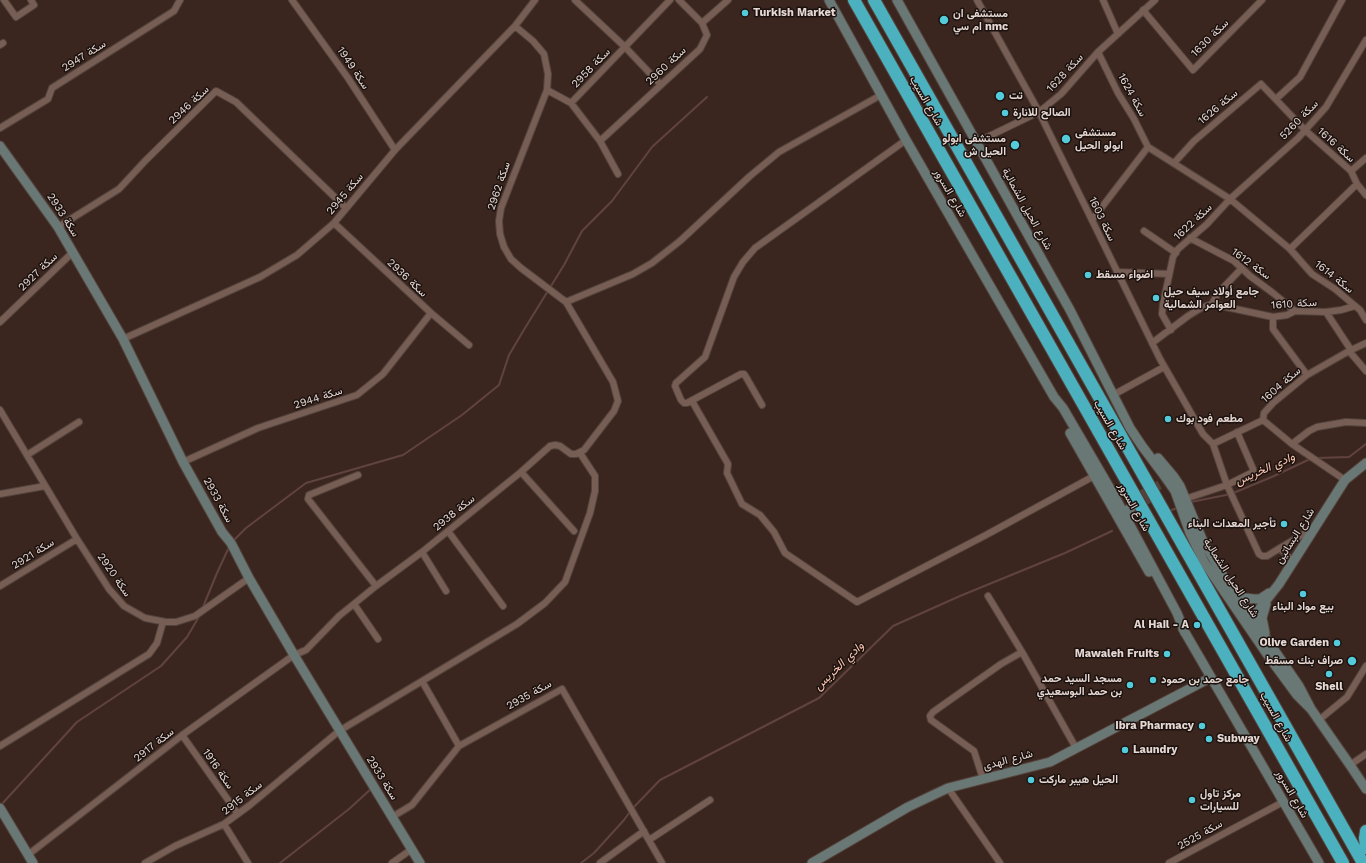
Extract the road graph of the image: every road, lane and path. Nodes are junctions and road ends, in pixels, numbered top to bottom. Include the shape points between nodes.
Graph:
1 (4, 0) edge
2 (31, 0) edge
3 (180, 0) edge
4 (292, 0) edge
5 (535, 0) edge
6 (575, 0) edge
7 (670, 0) edge
8 (678, 0) edge
9 (728, 0) edge
10 (829, 0) edge
11 (854, 0) edge
12 (874, 0) edge
13 (897, 0) edge
14 (977, 0) edge
15 (1104, 0) edge
16 (1155, 0) edge
17 (1262, 0) edge
18 (1342, 0) edge
19 (1143, 10) junction
20 (702, 23) junction
21 (515, 26) junction
22 (1118, 34) junction
23 (1366, 40) edge
24 (625, 47) junction
25 (1098, 52) junction
26 (661, 84) junction
27 (546, 90) junction
28 (881, 95) junction
29 (1276, 99) junction
30 (571, 103) junction
31 (1039, 112) junction
32 (0, 128) edge
33 (1305, 130) junction
34 (600, 140) junction
35 (906, 140) junction
36 (977, 142) junction
37 (0, 146) edge
38 (1148, 147) junction
39 (395, 150) junction
40 (1366, 158) edge
41 (1174, 163) junction
42 (1351, 171) junction
43 (618, 174) dead end
44 (1357, 184) junction
45 (1366, 195) edge
46 (1230, 199) junction
47 (346, 208) junction
48 (1092, 220) junction
49 (334, 223) junction
50 (58, 227) junction
51 (1144, 230) dead end
52 (1190, 238) junction
53 (1290, 249) junction
54 (72, 253) junction
55 (1176, 253) junction
56 (1242, 269) junction
57 (1117, 272) junction
58 (1169, 274) junction
59 (566, 302) junction
60 (1212, 304) junction
61 (1355, 306) junction
62 (1366, 306) edge
63 (1360, 310) junction
64 (1295, 312) junction
65 (1326, 312) junction
66 (431, 313) junction
67 (1274, 317) junction
68 (1366, 320) edge
69 (0, 322) edge
70 (1171, 330) junction
71 (123, 339) junction
72 (1152, 343) junction
73 (1366, 343) edge
74 (469, 345) dead end
75 (1350, 350) junction
76 (1164, 367) junction
77 (1366, 371) edge
78 (1307, 375) junction
79 (1113, 394) junction
80 (1054, 397) junction
81 (692, 401) junction
82 (762, 405) dead end
83 (0, 410) edge
84 (1263, 420) junction
85 (79, 422) dead end
86 (1366, 423) edge
87 (1237, 432) junction
88 (1213, 444) junction
89 (1292, 444) junction
90 (580, 453) junction
91 (27, 455) junction
92 (183, 462) junction
93 (1366, 463) edge
94 (521, 472) junction
95 (358, 475) dead end
96 (1094, 476) junction
97 (1345, 480) junction
98 (1169, 483) junction
99 (1227, 485) junction
100 (46, 486) junction
101 (0, 494) edge
102 (1185, 499) junction
103 (1122, 509) junction
104 (1316, 527) junction
105 (448, 531) junction
106 (574, 531) dead end
107 (77, 539) junction
108 (1280, 548) junction
109 (422, 552) junction
110 (1293, 562) junction
111 (249, 578) junction
112 (0, 586) edge
113 (376, 586) junction
114 (1277, 587) junction
115 (446, 591) dead end
116 (1235, 594) junction
117 (988, 596) dead end
118 (1268, 598) junction
119 (354, 604) junction
120 (503, 606) dead end
121 (1249, 621) junction
122 (163, 622) junction
123 (378, 639) dead end
124 (1269, 643) junction
125 (1022, 652) junction
126 (294, 655) junction
127 (1269, 657) junction
128 (1282, 662) junction
129 (1366, 666) edge
130 (1210, 678) junction
131 (422, 681) junction
132 (1244, 688) junction
133 (1311, 709) junction
134 (1318, 720) junction
135 (339, 731) junction
136 (182, 735) junction
137 (0, 746) edge
138 (459, 746) junction
139 (1076, 748) junction
140 (1366, 754) edge
141 (1350, 765) junction
142 (983, 779) junction
143 (948, 788) junction
144 (1366, 789) edge
145 (710, 800) dead end
146 (1283, 802) junction
147 (0, 808) edge
148 (238, 814) junction
149 (392, 817) junction
150 (224, 824) junction
151 (644, 831) junction
152 (1366, 831) edge
153 (649, 840) junction
154 (1366, 847) edge
155 (412, 849) junction
156 (28, 854) junction
157 (33, 863) edge
158 (145, 863) edge
159 (248, 863) edge
160 (392, 863) edge
161 (420, 863) edge
162 (600, 863) edge
163 (662, 863) edge
164 (812, 863) edge
165 (1000, 863) edge
166 (1169, 863) edge
167 (1318, 863) edge
168 (1336, 863) edge
169 (1343, 863) edge
170 (1363, 863) edge

1 - 2 street via 16,17 34,5
3 - 32 street, سكة 2947 via 174,11 52,88 48,98
4 - 39 street, سكة 1949 via 348,78
5 - 21 street, سكة 2945
6 - 24 street, سكة 2958
7 - 24 street, سكة 2958
8 - 20 street
9 - 20 street
10 - 28 street, شارع السرور
11 - 132 highway, شارع السيب
12 - 170 highway, شارع السيب
13 - 36 street, شارع الحيل الشمالية
14 - 31 street, سكة 1603
15 - 22 street
16 - 19 street, سكة 1628
17 - 19 street, سكة 1630 via 1193,70
18 - 29 street via 1300,77
19 - 22 street, سكة 1628
20 - 26 street, سكة 2960 via 707,35 700,49
21 - 27 street, سكة 2962 via 544,54 548,74
21 - 39 street, سكة 2945
22 - 25 street, سكة 1628
23 - 33 street, سكة 5260 via 1326,107
24 - 26 street, سكة 2958
24 - 30 street, سكة 2958
25 - 31 street, سكة 1628 via 1061,94
25 - 38 street, سكة 1624
26 - 34 street, سكة 2960
27 - 30 street
27 - 59 street, سكة 2962 via 500,208 500,234 511,259
28 - 35 street, شارع السرور
28 - 59 street via 779,152 652,263 633,274
29 - 33 street, سكة 1626
29 - 41 street, سكة 1626 via 1261,84 1194,141
30 - 34 street
31 - 36 street, سكة 1628
31 - 48 street, سكة 1603
33 - 42 street, سكة 1616
33 - 46 street, سكة 5260
34 - 43 street
35 - 80 street, شارع السرور
35 - 81 street via 755,248 743,262 734,276 705,357 674,386 684,403
36 - 79 street, شارع الحيل الشمالية via 1070,310
37 - 50 street, سكة 2933
38 - 41 street
38 - 48 street
39 - 47 street, سكة 2945
40 - 42 street
41 - 46 street
42 - 44 street, سكة 1616
44 - 45 street, سكة 1616
44 - 53 street
46 - 52 street, سكة 1622
46 - 53 street, سكة 1614
47 - 49 street, سكة 2945
47 - 50 street, سكة 2946 via 236,102 216,91 119,190
48 - 57 street, سكة 1603
49 - 66 street, سكة 2936
49 - 71 street, سكة 2945 via 279,267
50 - 54 street, سكة 2933
51 - 55 street
52 - 55 street, سكة 1622
52 - 56 street, سكة 1612
53 - 61 street, سكة 1614 via 1312,274
54 - 69 street, سكة 2927
54 - 71 street, سكة 2933
55 - 58 street, سكة 1622
56 - 60 street via 1218,293
56 - 64 street, سكة 1612
57 - 58 street
57 - 72 street, سكة 1603
58 - 70 street, سكة 1622 via 1162,314
59 - 90 street, سكة 2962 via 613,382 618,401 614,411
60 - 67 street, سكة 1610
60 - 70 street via 1201,308
61 - 63 street, سكة 1614
61 - 65 street, سكة 1610
62 - 63 street
63 - 68 street, سكة 1614
64 - 65 street, سكة 1610
64 - 67 street, سكة 1610
65 - 75 street
66 - 74 street, سكة 2936
66 - 92 street, سكة 2944 via 383,374 357,395 258,428
67 - 78 street via 1273,330
70 - 72 street
71 - 92 street, سكة 2933
72 - 76 street, سكة 1603
73 - 75 street, سكة 1604
75 - 77 street
75 - 78 street, سكة 1604
76 - 79 street
76 - 88 street, سكة 1603 via 1203,434
78 - 84 street, سكة 1604 via 1272,404 1264,413
79 - 98 street, شارع الحيل الشمالية via 1121,411
80 - 96 street, شارع السرور via 1058,410
80 - 103 street, شارع السرور
81 - 82 street via 744,374
81 - 96 street via 728,464 727,473 742,504 760,515 774,532 785,553 857,602
83 - 91 street, سكة 2920
84 - 87 street
84 - 89 street, سكة 1604
85 - 91 street
86 - 89 street via 1346,422 1317,427
87 - 88 street
87 - 99 street via 1254,471
88 - 99 street
89 - 97 street, سكة 1604
90 - 94 street, سكة 2938 via 571,454 555,444
90 - 131 street, سكة 2915 via 594,476 595,491 590,513 565,582 545,603 517,624
91 - 100 street, سكة 2920
92 - 111 street, سكة 2933 via 222,532 232,543
93 - 97 street, شارع البساتين
94 - 105 street, سكة 2938
94 - 106 street
95 - 113 street via 309,495 308,499
96 - 103 street, شارع السرور
97 - 104 street, شارع البساتين
98 - 102 street, شارع الحيل الشمالية
98 - 121 street, شارع الحيل الشمالية via 1175,492 1198,553
99 - 102 street
99 - 108 street via 1259,554 1267,556
100 - 101 street
100 - 107 street, سكة 2920
102 - 116 street, شارع الحيل الشمالية via 1211,557
103 - 130 street, شارع السرور
104 - 108 street
104 - 110 street, شارع البساتين
105 - 109 street, سكة 2938
105 - 120 street
107 - 112 street, سكة 2921
107 - 122 street, سكة 2920 via 109,589 124,606 145,618
108 - 110 street
109 - 113 street, سكة 2938
109 - 115 street
110 - 114 street, شارع البساتين
111 - 122 street, سكة 2920 via 195,616 176,622
111 - 126 street, سكة 2933
113 - 119 street, سكة 2938
114 - 116 street via 1260,598 1245,598
114 - 118 street, شارع البساتين
116 - 121 street, شارع الحيل الشمالية
117 - 125 street
118 - 121 street, شارع البساتين
118 - 124 street via 1262,623
119 - 123 street
119 - 126 street, سكة 2938 via 306,650
121 - 124 street, شارع الحيل الشمالية
121 - 127 street, شارع الحيل الشمالية
122 - 137 street via 157,643 149,654
124 - 128 street, شارع الحيل الشمالية
125 - 139 street
125 - 142 street via 1001,664 930,716 931,720 974,751
126 - 135 street, سكة 2933
126 - 136 street, سكة 2917
127 - 128 street
127 - 133 street, شارع الحيل الشمالية via 1297,695
128 - 133 street, شارع الحيل الشمالية
129 - 134 street via 1347,697
130 - 139 street, شارع الهدى
130 - 146 street, شارع السرور
131 - 135 street, سكة 2915
131 - 138 street
132 - 168 highway via 1256,717
132 - 169 highway, شارع السيب
133 - 134 street, شارع الحيل الشمالية
134 - 141 street, شارع الحيل الشمالية
135 - 148 street, سكة 2915
135 - 149 street, سكة 2933
136 - 148 street, سكة 1916
136 - 156 street, سكة 2917
138 - 149 street, سكة 2935 via 412,805
138 - 151 street, سكة 2935 via 562,689
139 - 142 street, شارع الهدى via 1050,762
140 - 141 street
141 - 144 street, شارع الحيل الشمالية
142 - 143 street, شارع الهدى
143 - 164 street, شارع الهدى via 908,807
143 - 165 street
145 - 153 street
146 - 166 street, سكة 2525
146 - 167 street, شارع السرور
147 - 156 street
148 - 150 street, سكة 2915
149 - 155 street, سكة 2933
150 - 158 street, سكة 2915
150 - 159 street
151 - 153 street, سكة 2935
151 - 162 street
152 - 154 highway
153 - 163 street, سكة 2935
155 - 160 street
155 - 161 street, سكة 2933
156 - 157 street

